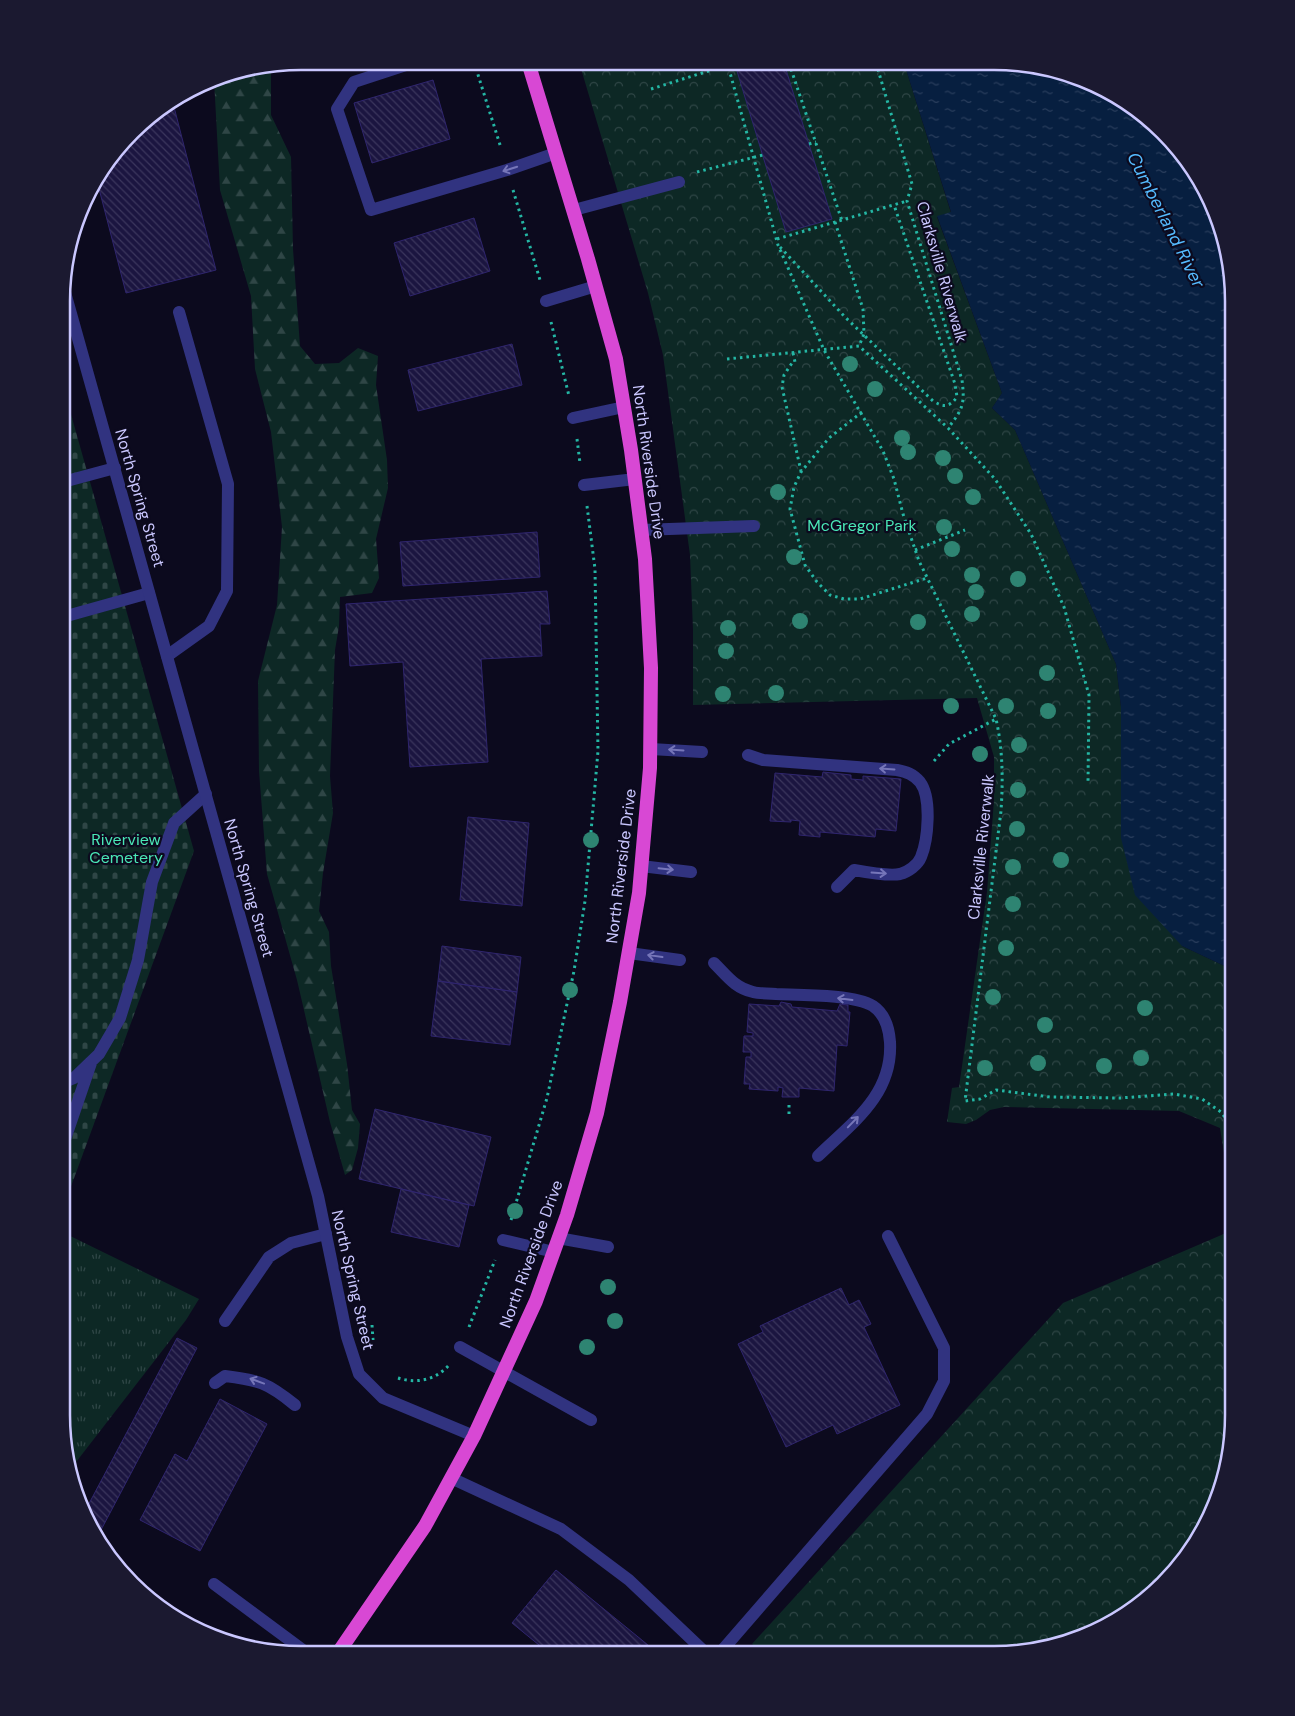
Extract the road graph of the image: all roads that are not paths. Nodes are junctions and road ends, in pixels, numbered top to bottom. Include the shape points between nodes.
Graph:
1 (391, 70) edge
2 (530, 70) edge
3 (556, 153) junction
4 (679, 182) dead end
5 (574, 210) junction
6 (596, 286) junction
7 (546, 301) road end
8 (70, 309) edge
9 (179, 312) dead end
10 (624, 407) junction
11 (573, 418) road end
12 (114, 468) junction
13 (634, 479) junction
14 (70, 480) edge
15 (584, 485) road end
16 (754, 526) dead end
17 (641, 530) junction
18 (150, 593) junction
19 (70, 615) edge
20 (167, 656) junction
21 (651, 748) junction
22 (702, 752) dead end
23 (748, 755) dead end
24 (206, 794) junction
25 (641, 866) junction
26 (691, 872) dead end
27 (837, 887) dead end
28 (629, 952) junction
29 (680, 960) dead end
30 (714, 963) dead end
31 (92, 1061) junction
32 (70, 1080) edge
33 (70, 1125) edge
34 (818, 1156) dead end
35 (326, 1234) junction
36 (888, 1236) dead end
37 (502, 1240) road end
38 (556, 1245) junction
39 (608, 1247) dead end
40 (225, 1321) dead end
41 (460, 1347) road end
42 (504, 1371) junction
43 (215, 1383) dead end
44 (295, 1405) dead end
45 (591, 1420) dead end
46 (474, 1436) junction
47 (451, 1478) junction
48 (214, 1584) dead end
49 (298, 1646) edge
50 (343, 1646) edge
51 (699, 1646) edge
52 (726, 1646) edge

3 -> 1 street via 371,210 337,108 354,82
2 - 3 highway, North Riverside Drive
3 - 5 highway, North Riverside Drive
4 - 5 street
5 - 6 highway, North Riverside Drive
6 - 7 street
6 - 10 highway, North Riverside Drive via 616,360
8 - 12 street, North Spring Street
9 - 20 street via 228,484 227,591 209,626
10 - 11 street
10 - 13 highway, North Riverside Drive
12 - 14 street
12 - 18 street, North Spring Street
13 - 15 street
13 - 17 highway, North Riverside Drive
16 - 17 street
17 - 21 highway, North Riverside Drive via 651,668
18 - 19 street
18 - 20 street, North Spring Street
20 - 24 street, North Spring Street
22 -> 21 street
21 - 25 highway, North Riverside Drive
27 -> 23 street via 854,870 900,874 914,866 920,858 927,816 927,797 920,783 910,773 897,770 762,760
24 - 31 street via 174,823 152,882 138,960 120,1018
24 - 35 street, North Spring Street
25 -> 26 street
25 - 28 highway, North Riverside Drive
29 -> 28 street
28 - 38 highway, North Riverside Drive via 598,1106
34 -> 30 street via 874,1100 882,1087 890,1051 885,1018 874,1007 845,998 754,992 735,985
31 - 32 street
31 - 33 street
35 - 40 street via 291,1243 269,1257
35 - 46 street, North Spring Street via 347,1338 359,1374 384,1398
36 - 52 street via 944,1348 944,1380 927,1414
37 - 38 street
38 - 39 street
38 - 42 highway, North Riverside Drive via 536,1301
41 - 42 street
42 - 45 street
42 - 46 highway, North Riverside Drive
44 -> 43 street via 276,1389 252,1379 225,1376
46 - 47 highway, North Riverside Drive
47 - 50 highway, North Riverside Drive via 426,1526
47 - 51 street via 561,1529 629,1580
48 - 49 street

